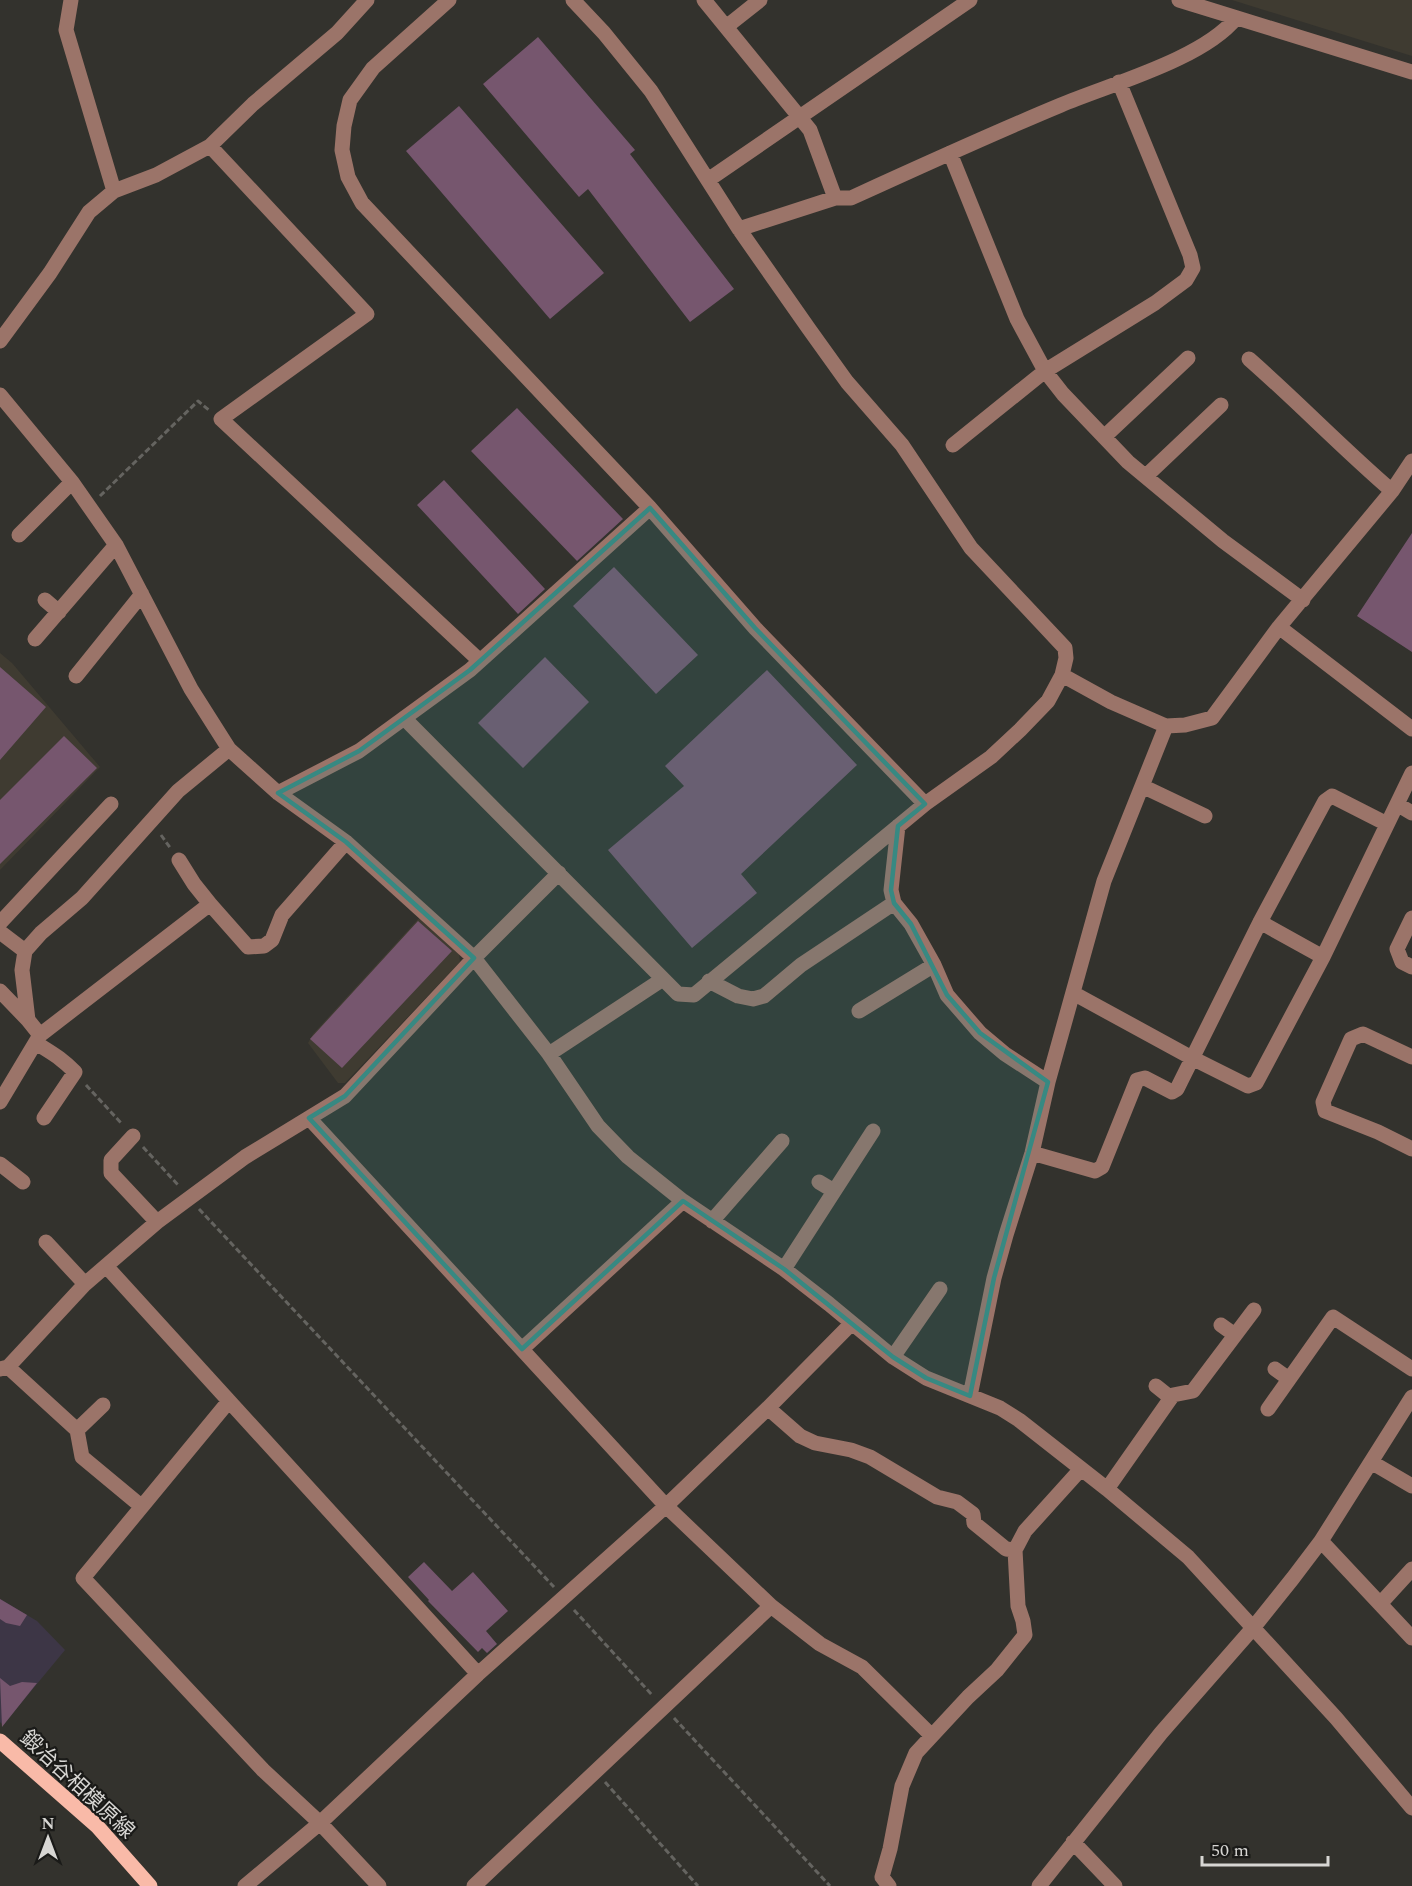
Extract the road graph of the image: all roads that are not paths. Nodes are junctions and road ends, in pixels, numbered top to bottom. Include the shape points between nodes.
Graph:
1 (71, 0) edge
2 (367, 0) edge
3 (449, 0) edge
4 (573, 0) edge
5 (704, 0) edge
6 (760, 0) edge
7 (970, 0) edge
8 (1179, 0) edge
9 (1236, 18) junction
10 (726, 27) junction
11 (1412, 72) edge
12 (1119, 82) junction
13 (798, 117) junction
14 (210, 146) junction
15 (950, 153) junction
16 (708, 180) junction
17 (114, 191) junction
18 (835, 198) junction
19 (739, 229) junction
20 (0, 341) edge
21 (1188, 358) dead end
22 (1248, 359) dead end
23 (1045, 371) junction
24 (0, 395) edge
25 (1221, 405) dead end
26 (1104, 437) junction
27 (953, 445) dead end
28 (1412, 461) edge
29 (1146, 476) junction
30 (72, 482) junction
31 (1392, 491) junction
32 (650, 508) junction
33 (19, 535) dead end
34 (116, 545) junction
35 (142, 594) junction
36 (45, 600) dead end
37 (1303, 600) junction
38 (59, 612) junction
39 (1279, 627) junction
40 (35, 639) dead end
41 (480, 661) junction
42 (1062, 675) junction
43 (76, 676) dead end
44 (404, 718) junction
45 (1166, 726) junction
46 (1412, 729) edge
47 (229, 749) junction
48 (1412, 773) edge
49 (1142, 786) junction
50 (278, 793) junction
51 (111, 804) dead end
52 (925, 804) junction
53 (1397, 804) junction
54 (1412, 813) edge
55 (1205, 816) dead end
56 (1387, 825) junction
57 (898, 826) junction
58 (346, 842) junction
59 (179, 860) road end
60 (560, 873) junction
61 (894, 903) junction
62 (210, 904) junction
63 (1412, 918) edge
64 (1260, 922) junction
65 (0, 923) edge
66 (0, 932) edge
67 (26, 951) junction
68 (1323, 957) junction
69 (474, 958) junction
70 (934, 964) junction
71 (1412, 967) edge
72 (663, 980) junction
73 (710, 981) junction
74 (0, 991) edge
75 (1072, 993) junction
76 (860, 1011) dead end
77 (28, 1020) junction
78 (38, 1039) junction
79 (549, 1054) junction
80 (1412, 1057) edge
81 (1192, 1058) junction
82 (1048, 1082) junction
83 (0, 1102) edge
84 (44, 1118) dead end
85 (309, 1118) junction
86 (873, 1131) dead end
87 (133, 1136) dead end
88 (1412, 1149) edge
89 (1032, 1153) junction
90 (786, 1161) dead end
91 (0, 1164) edge
92 (23, 1182) dead end
93 (819, 1182) dead end
94 (834, 1191) junction
95 (683, 1201) junction
96 (712, 1221) junction
97 (157, 1222) junction
98 (46, 1242) dead end
99 (106, 1266) junction
100 (784, 1269) junction
101 (85, 1284) junction
102 (940, 1289) dead end
103 (1254, 1310) dead end
104 (925, 1311) junction
105 (939, 1320) dead end
106 (852, 1323) junction
107 (1221, 1325) dead end
108 (1235, 1335) junction
109 (522, 1349) junction
110 (893, 1357) junction
111 (4, 1368) edge
112 (1275, 1369) dead end
113 (1412, 1369) edge
114 (1289, 1379) junction
115 (1156, 1386) dead end
116 (970, 1396) junction
117 (1412, 1397) edge
118 (1171, 1398) junction
119 (229, 1401) junction
120 (103, 1405) dead end
121 (768, 1408) junction
122 (1268, 1409) dead end
123 (77, 1430) junction
124 (1371, 1462) junction
125 (1081, 1469) junction
126 (1412, 1486) edge
127 (1107, 1489) junction
128 (141, 1506) junction
129 (666, 1506) junction
130 (1321, 1541) junction
131 (1015, 1550) junction
132 (1412, 1569) edge
133 (1380, 1604) junction
134 (771, 1606) junction
135 (1253, 1628) junction
136 (1412, 1638) edge
137 (478, 1674) junction
138 (931, 1735) junction
139 (0, 1741) edge
140 (1412, 1808) edge
141 (320, 1823) junction
142 (1074, 1842) junction
143 (150, 1886) edge
144 (245, 1886) edge
145 (380, 1886) edge
146 (474, 1886) edge
147 (889, 1886) edge
148 (1040, 1886) edge
149 (1115, 1886) edge

1 - 17 street via 66,30
2 - 14 street via 337,33
3 - 32 street via 373,68 350,100 342,150 348,177 362,203
4 - 16 street via 651,91
5 - 10 street
6 - 10 street
7 - 13 street
8 - 9 street
9 - 11 street
9 - 12 street via 1210,42
10 - 13 street
12 - 15 street
12 - 23 street via 1193,268 1186,280 1155,303
13 - 16 street
13 - 18 street via 810,130
14 - 17 street via 156,175
14 - 41 street via 367,314 221,419
15 - 18 street via 851,198
15 - 23 street via 1017,319
16 - 19 street
17 - 20 street via 89,212
18 - 19 street
19 - 42 street via 847,382 902,445 971,548 1065,648
21 - 26 street
22 - 31 street
23 - 26 street
23 - 27 street
24 - 30 street
25 - 29 street
26 - 29 street
28 - 31 street
29 - 37 street via 1223,541
30 - 33 street
30 - 34 street
31 - 37 street
32 - 41 street
32 - 52 street via 755,628
34 - 35 street
34 - 38 street
35 - 43 street
35 - 47 street via 191,689
36 - 38 street
37 - 39 street
38 - 40 street
39 - 45 street via 1212,718
39 - 46 street
41 - 44 street
42 - 45 street
42 - 52 street via 1048,701 1020,730 991,757
44 - 50 street via 359,751
44 - 60 street
45 - 49 street
47 - 50 street
47 - 67 street via 178,791 82,898
48 - 53 street
49 - 55 street
49 - 75 street via 1104,881
50 - 58 street
51 - 65 street
52 - 57 street
53 - 54 street
53 - 56 street
56 - 64 street via 1332,796 1325,801
56 - 68 street
57 - 61 street via 891,890
57 - 73 street
58 - 62 street via 282,915 272,940 264,946 248,947
58 - 69 street
59 - 62 street
60 - 69 street
60 - 72 street
61 - 70 street
61 - 73 street via 801,965 764,996 738,996
62 - 78 street
63 - 71 street via 1397,949 1402,962
64 - 68 street
64 - 81 street
66 - 67 street
67 - 77 street via 22,970
68 - 81 street via 1256,1083 1248,1086
69 - 79 street
69 - 85 street via 345,1096
70 - 76 street
70 - 82 street via 947,995 980,1033
72 - 73 street via 678,994 694,995
72 - 79 street
74 - 77 street
75 - 81 street
75 - 82 street
77 - 78 street
78 - 83 street
78 - 84 street via 75,1072
79 - 95 street via 598,1126 628,1157
80 - 88 street via 1362,1034 1351,1039 1323,1102 1325,1111
81 - 89 street via 1172,1092 1145,1078 1137,1080 1102,1167 1095,1172
82 - 89 street
85 - 97 street via 245,1157
85 - 109 street
86 - 94 street
87 - 97 street via 111,1160 111,1173
89 - 116 street via 1000,1257
90 - 96 street via 778,1146
91 - 92 street
93 - 94 street
94 - 100 street
95 - 96 street
95 - 109 street
96 - 100 street
97 - 99 street
98 - 101 street
99 - 101 street
99 - 119 street
100 - 106 street
101 - 111 street
102 - 104 street
103 - 108 street
104 - 105 street
104 - 110 street
106 - 110 street
106 - 121 street
107 - 108 street
108 - 118 street via 1193,1391
109 - 129 street
110 - 116 street via 926,1378
111 - 123 street
112 - 114 street
113 - 114 street via 1333,1317
114 - 122 street
115 - 118 street
116 - 125 street via 1019,1420
117 - 124 street
118 - 127 street
119 - 128 street
119 - 137 street
120 - 123 street
121 - 129 street
121 - 131 street via 814,1443 870,1457 937,1497 957,1502 973,1514 974,1523 1006,1549
123 - 128 street via 82,1457
124 - 126 street
124 - 130 street
125 - 127 street
125 - 131 street via 1025,1531
127 - 135 street via 1188,1557
128 - 141 street via 83,1578 263,1770
129 - 134 street
129 - 137 street
130 - 133 street
130 - 135 street
131 - 138 street via 1017,1606 1025,1635 997,1670
132 - 133 street
133 - 136 street
134 - 138 street via 820,1644 862,1667
134 - 146 street
135 - 140 street
135 - 142 street via 1161,1733
137 - 141 street
138 - 147 street via 916,1753 902,1786 882,1877
139 - 143 main road, 鍛冶谷相模原線 via 97,1826
141 - 144 street
141 - 145 street
142 - 148 street
142 - 149 street

